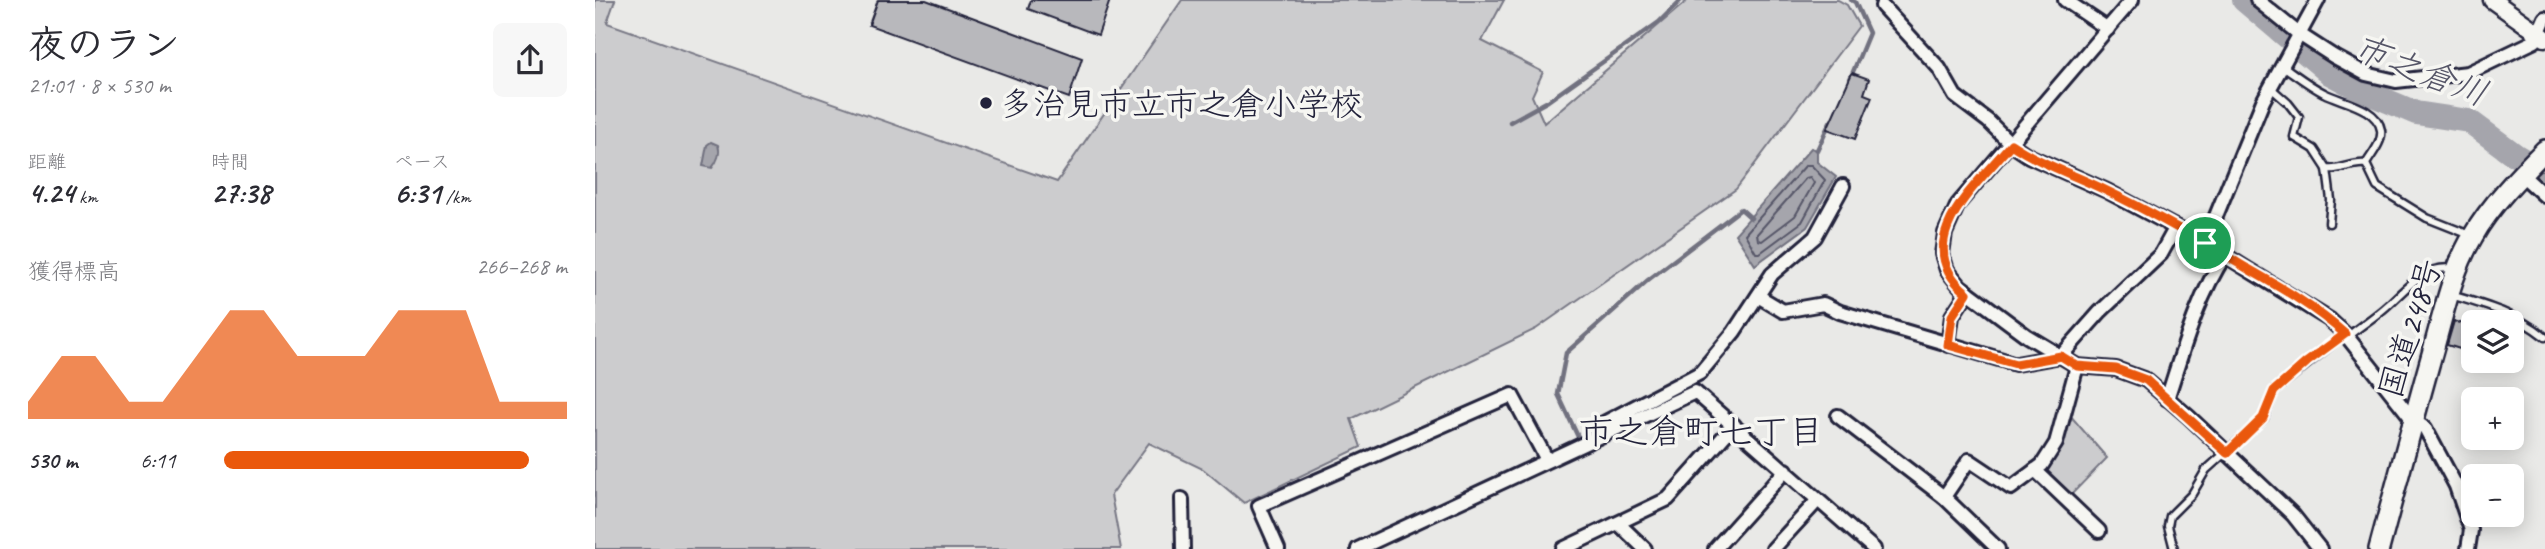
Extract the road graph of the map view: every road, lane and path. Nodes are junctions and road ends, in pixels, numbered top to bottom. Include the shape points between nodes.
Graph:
1 (2064, 0) edge
2 (2132, 0) edge
3 (2257, 0) edge
4 (2318, 0) edge
5 (2492, 0) edge
6 (1882, 6) dead end
7 (2545, 18) edge
8 (2108, 29) junction
9 (2299, 34) junction
10 (2542, 36) edge
11 (2284, 63) junction
12 (2271, 88) junction
13 (2011, 144) junction
14 (2545, 151) edge
15 (2366, 164) junction
16 (2327, 169) junction
17 (2521, 174) junction
18 (1843, 186) dead end
19 (2545, 196) edge
20 (2329, 223) dead end
21 (2176, 227) junction
22 (2473, 236) junction
23 (2205, 243) junction
24 (2225, 255) junction
25 (2459, 270) junction
26 (1967, 293) junction
27 (2449, 294) junction
28 (1758, 296) junction
29 (2346, 335) junction
30 (2545, 337) edge
31 (1948, 345) junction
32 (2061, 356) junction
33 (2077, 366) junction
34 (2167, 399) junction
35 (1839, 416) dead end
36 (2413, 420) junction
37 (1734, 425) junction
38 (1594, 438) junction
39 (2227, 453) junction
40 (1547, 460) junction
41 (1786, 470) junction
42 (2035, 470) junction
43 (1944, 497) junction
44 (1182, 499) dead end
45 (1818, 500) junction
46 (1619, 524) junction
47 (2099, 531) dead end
48 (1871, 548) edge
49 (1183, 549) edge
50 (1278, 549) edge
51 (1358, 549) edge
52 (1563, 549) edge
53 (1645, 549) edge
54 (1715, 549) edge
55 (1773, 549) edge
56 (1998, 549) edge
57 (2174, 549) edge
58 (2320, 549) edge
59 (2379, 549) edge
60 (2468, 549) edge

1 - 8 street
2 - 8 street
3 - 9 street
4 - 9 street
5 - 10 main road
6 - 13 street via 1939,68 1955,96
7 - 10 street
8 - 13 street
9 - 10 street via 2366,74 2396,81 2468,73
9 - 11 street
11 - 12 street
11 - 15 lane via 2323,93 2375,118 2381,131 2379,144
12 - 16 lane via 2299,117 2294,136 2314,149
12 - 23 street
13 - 21 street
13 - 26 street via 1958,204 1945,233 1944,262
14 - 17 highway, 国道248号
15 - 16 lane
15 - 22 lane via 2377,187 2427,218
16 - 20 lane
17 - 19 street
17 - 22 highway, 国道248号
18 - 28 street via 1815,237 1773,274
21 - 23 street
21 - 32 street via 2161,254
22 - 25 highway, 国道248号
23 - 24 street
24 - 29 street via 2330,320
24 - 34 street via 2190,330
25 - 27 highway, 国道248号
25 - 29 lane via 2430,271
26 - 31 street via 1952,316
26 - 32 street
27 - 30 lane via 2500,309
27 - 36 highway, 国道248号
28 - 31 street via 1783,311 1823,304
28 - 38 street via 1700,373 1598,426
29 - 36 street
29 - 39 lane via 2274,391 2263,418
31 - 32 street via 2016,364
32 - 33 street
33 - 34 street via 2116,369 2146,380
33 - 42 street via 2056,443
34 - 39 street
35 - 43 street
36 - 59 highway, 国道248号
36 - 60 street via 2425,428 2456,486 2471,530
37 - 38 street via 1695,392
37 - 41 street
37 - 46 street via 1668,499
38 - 40 street
39 - 57 lane via 2206,470 2193,494 2170,516
39 - 58 street via 2293,515
40 - 50 street via 1512,395 1259,506
40 - 51 street
41 - 45 street
41 - 54 street
42 - 43 street via 2011,488 1969,460
42 - 47 street
43 - 56 street
44 - 49 street
45 - 48 street
45 - 55 street
46 - 52 street
46 - 53 street

